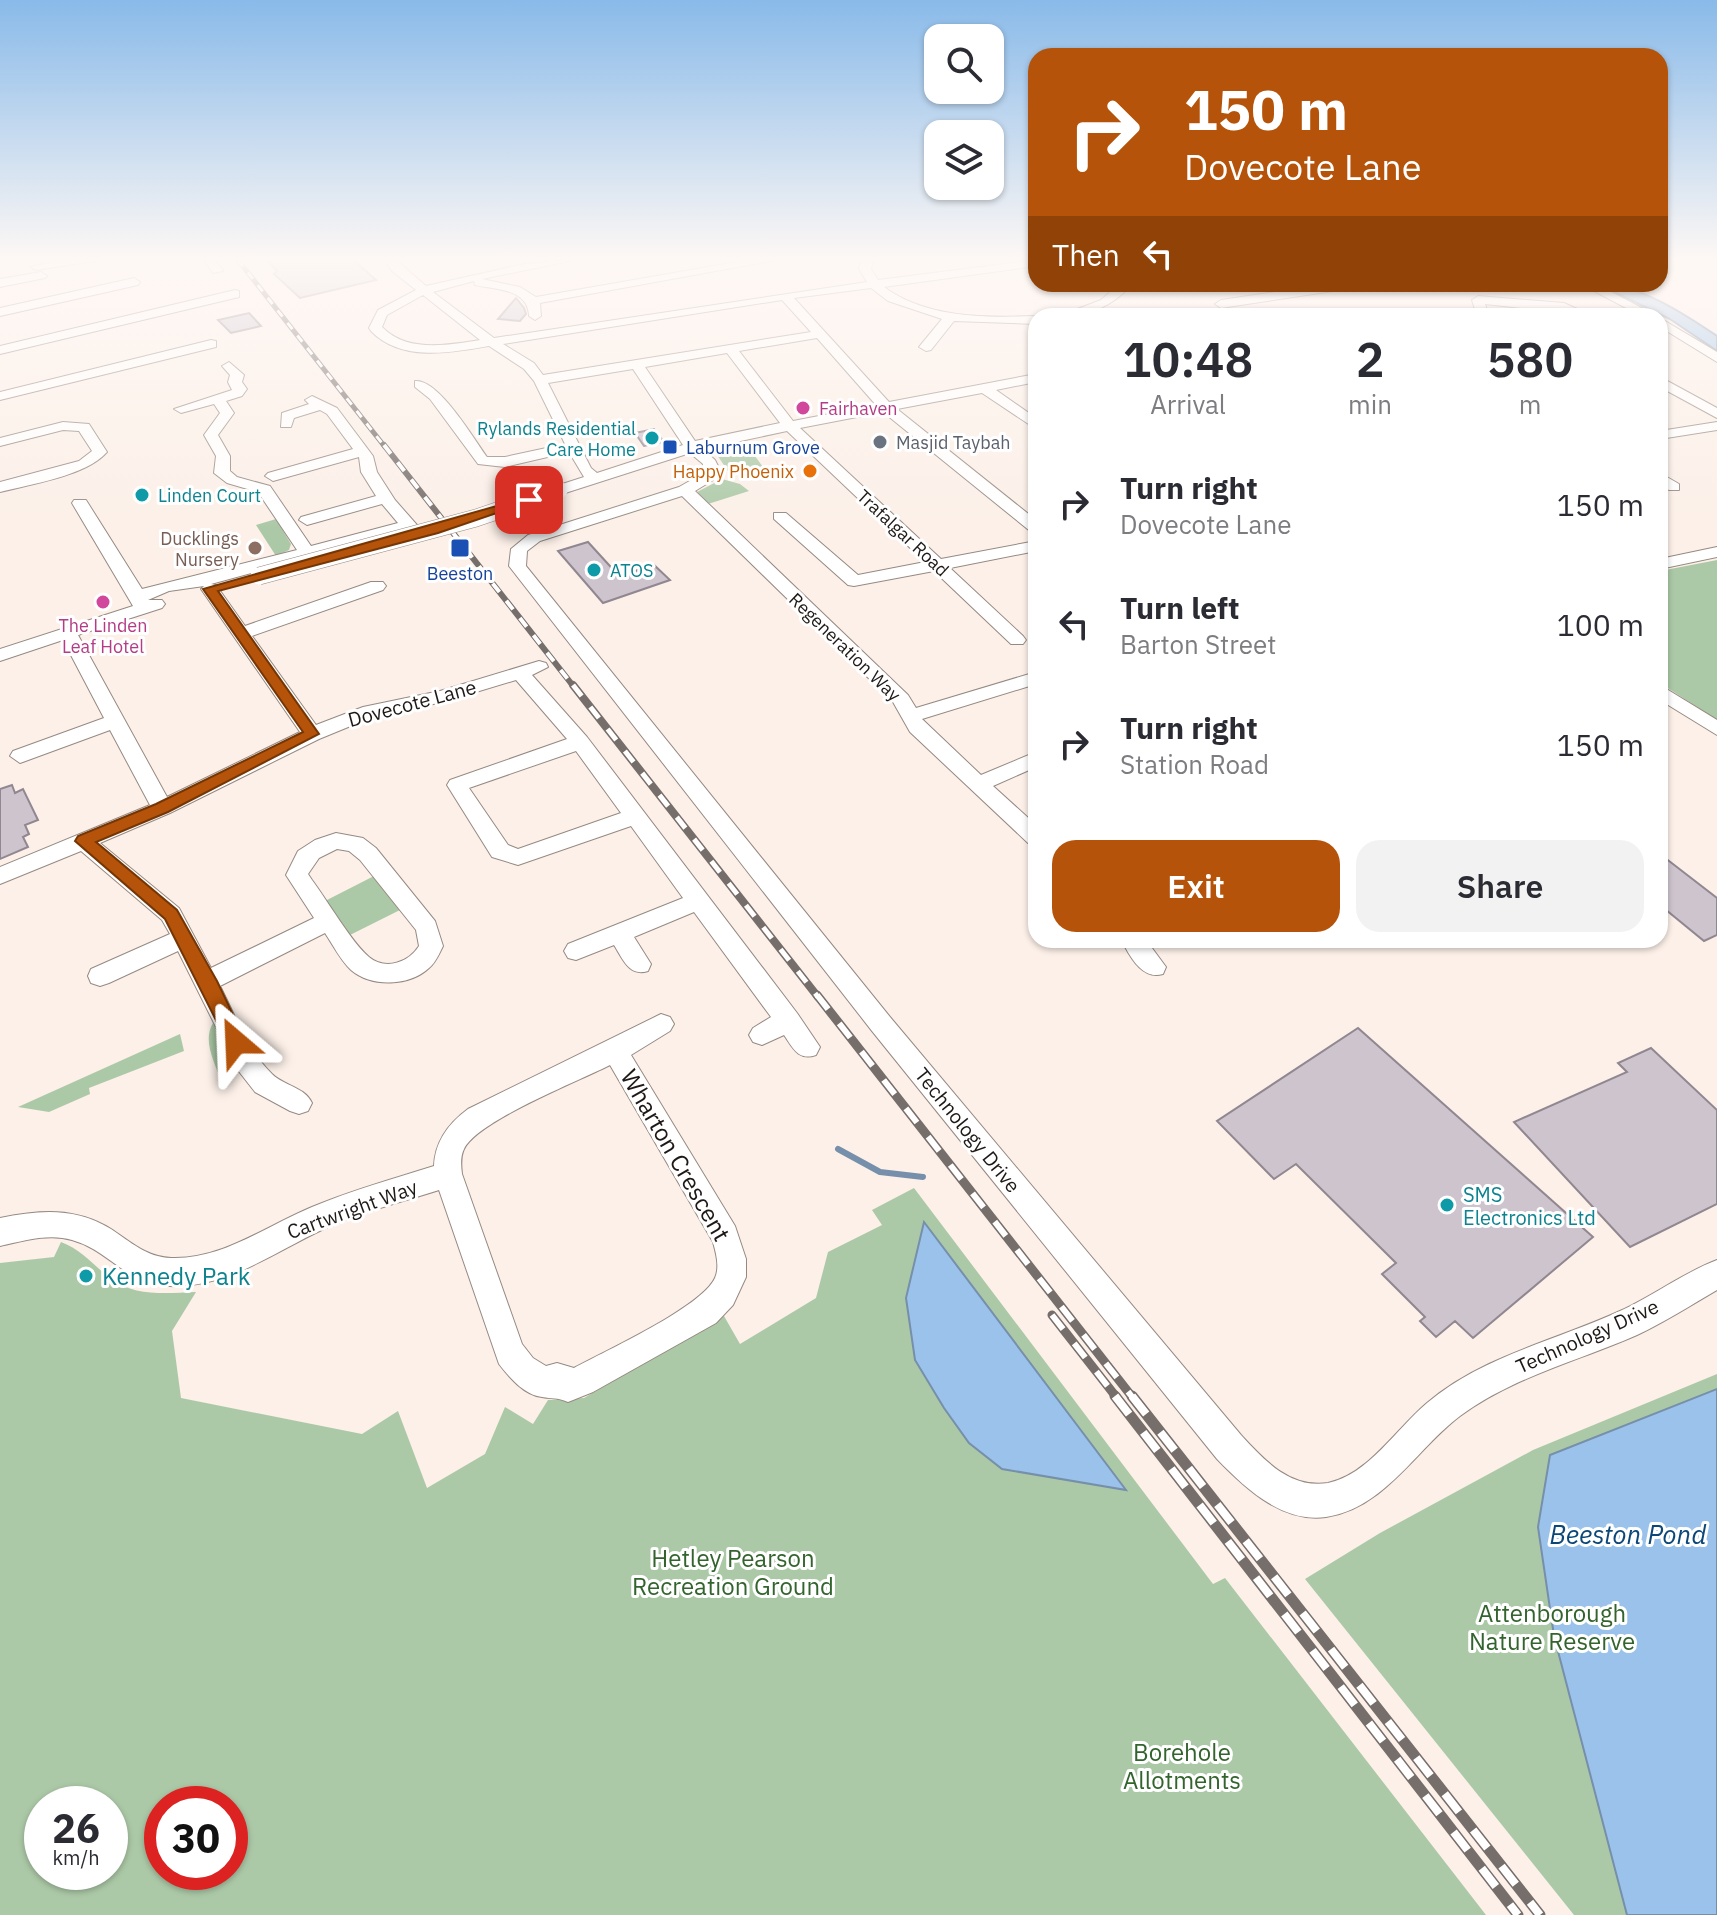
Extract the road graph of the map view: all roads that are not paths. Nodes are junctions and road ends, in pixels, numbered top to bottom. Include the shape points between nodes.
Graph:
1 (189, 349) edge
2 (217, 349) edge
3 (503, 349) edge
4 (728, 349) edge
5 (730, 349) edge
6 (834, 349) edge
7 (637, 364) junction
8 (540, 380) junction
9 (1028, 380) edge
10 (428, 385) dead end
11 (1668, 386) edge
12 (986, 389) junction
13 (184, 391) dead end
14 (0, 396) edge
15 (218, 399) junction
16 (888, 409) junction
17 (1717, 414) edge
18 (1028, 419) edge
19 (286, 424) dead end
20 (790, 426) junction
21 (1717, 426) edge
22 (1668, 434) edge
23 (0, 442) edge
24 (691, 446) junction
25 (573, 447) junction
26 (362, 451) junction
27 (273, 476) dead end
28 (594, 478) junction
29 (0, 487) edge
30 (685, 490) junction
31 (386, 498) junction
32 (80, 503) dead end
33 (780, 516) dead end
34 (307, 520) dead end
35 (1028, 522) edge
36 (1028, 548) edge
37 (306, 552) junction
38 (1717, 552) edge
39 (1668, 562) edge
40 (937, 565) junction
41 (369, 586) dead end
42 (210, 589) junction
43 (141, 603) junction
44 (68, 633) junction
45 (241, 634) junction
46 (1019, 639) edge
47 (1, 655) edge
48 (1028, 680) edge
49 (1668, 696) edge
50 (911, 716) junction
51 (114, 721) junction
52 (1717, 729) edge
53 (312, 734) junction
54 (580, 742) junction
55 (20, 755) dead end
56 (1028, 763) edge
57 (977, 785) junction
58 (162, 808) junction
59 (633, 817) junction
60 (1028, 831) edge
61 (84, 841) junction
62 (0, 876) edge
63 (696, 902) junction
64 (329, 921) junction
65 (618, 933) junction
66 (184, 938) junction
67 (1142, 948) edge
68 (576, 951) dead end
69 (639, 964) dead end
70 (1154, 967) dead end
71 (91, 980) dead end
72 (208, 981) junction
73 (788, 1020) junction
74 (661, 1024) dead end
75 (762, 1035) dead end
76 (807, 1047) dead end
77 (615, 1051) junction
78 (299, 1103) dead end
79 (448, 1174) junction
80 (0, 1232) edge
81 (1717, 1274) edge

1 - 14 street
2 - 15 street via 234,366 240,389
3 - 8 street
4 - 7 street
5 - 20 street, Trafalgar Road
6 - 16 street
7 - 8 street
7 - 24 street
8 - 25 street
9 - 12 street
10 - 25 street via 488,468
11 - 17 street
12 - 16 street
12 - 18 street
13 - 15 street via 188,407
15 - 37 street via 227,413 211,436 223,456 222,473 264,489
16 - 20 street
16 - 35 street
19 - 26 street via 287,416 317,402 332,411
20 - 24 street
20 - 40 street, Trafalgar Road
21 - 22 street
23 - 29 street via 60,426 84,427 100,452 84,464
24 - 28 street
24 - 30 street, Technology Drive via 712,470
25 - 28 street
26 - 27 street
26 - 31 street
28 - 42 street, bridge via 466,521
30 - 50 street, Regeneration Way via 901,699
30 - 81 street, Technology Drive via 539,536 519,549 517,566 881,1024 1261,1482 1312,1501 1349,1495 1481,1382 1628,1323
31 - 34 street
31 - 37 street via 409,525
32 - 43 street
33 - 40 street via 854,581
36 - 40 street
37 - 43 street via 149,592
38 - 39 street
40 - 46 street, Trafalgar Road
41 - 45 street
42 - 43 street
42 - 45 street
43 - 44 street
44 - 47 street
44 - 51 street
45 - 53 street
48 - 50 street
49 - 52 street
50 - 57 street, Regeneration Way
51 - 55 street
51 - 58 street
53 - 54 street, Dovecote Lane via 370,711 530,670
53 - 58 street, Dovecote Lane
54 - 59 street, Dovecote Lane
54 - 59 street via 457,785 500,851 518,857
56 - 57 street
57 - 60 street, Regeneration Way
58 - 61 street, Dovecote Lane
59 - 63 street, Dovecote Lane
61 - 62 street, Dovecote Lane
61 - 66 street via 171,914
63 - 65 street
63 - 73 street, Dovecote Lane
64 - 64 street via 297,875 310,852 345,841 368,854 427,927 431,946 402,972 378,974 359,963
64 - 72 street
65 - 68 street
65 - 69 street
66 - 71 street
66 - 72 street
67 - 70 street
72 - 78 street via 246,1061 264,1084
73 - 75 street
73 - 76 street, Dovecote Lane
74 - 77 street
77 - 79 street via 478,1117 453,1140 446,1160
77 - 79 street, Wharton Crescent via 733,1256 726,1289 705,1312 582,1381 568,1386 557,1379 543,1382 531,1377 510,1353
79 - 80 street, Cartwright Way via 325,1215 219,1264 186,1271 137,1266 78,1228 35,1225

